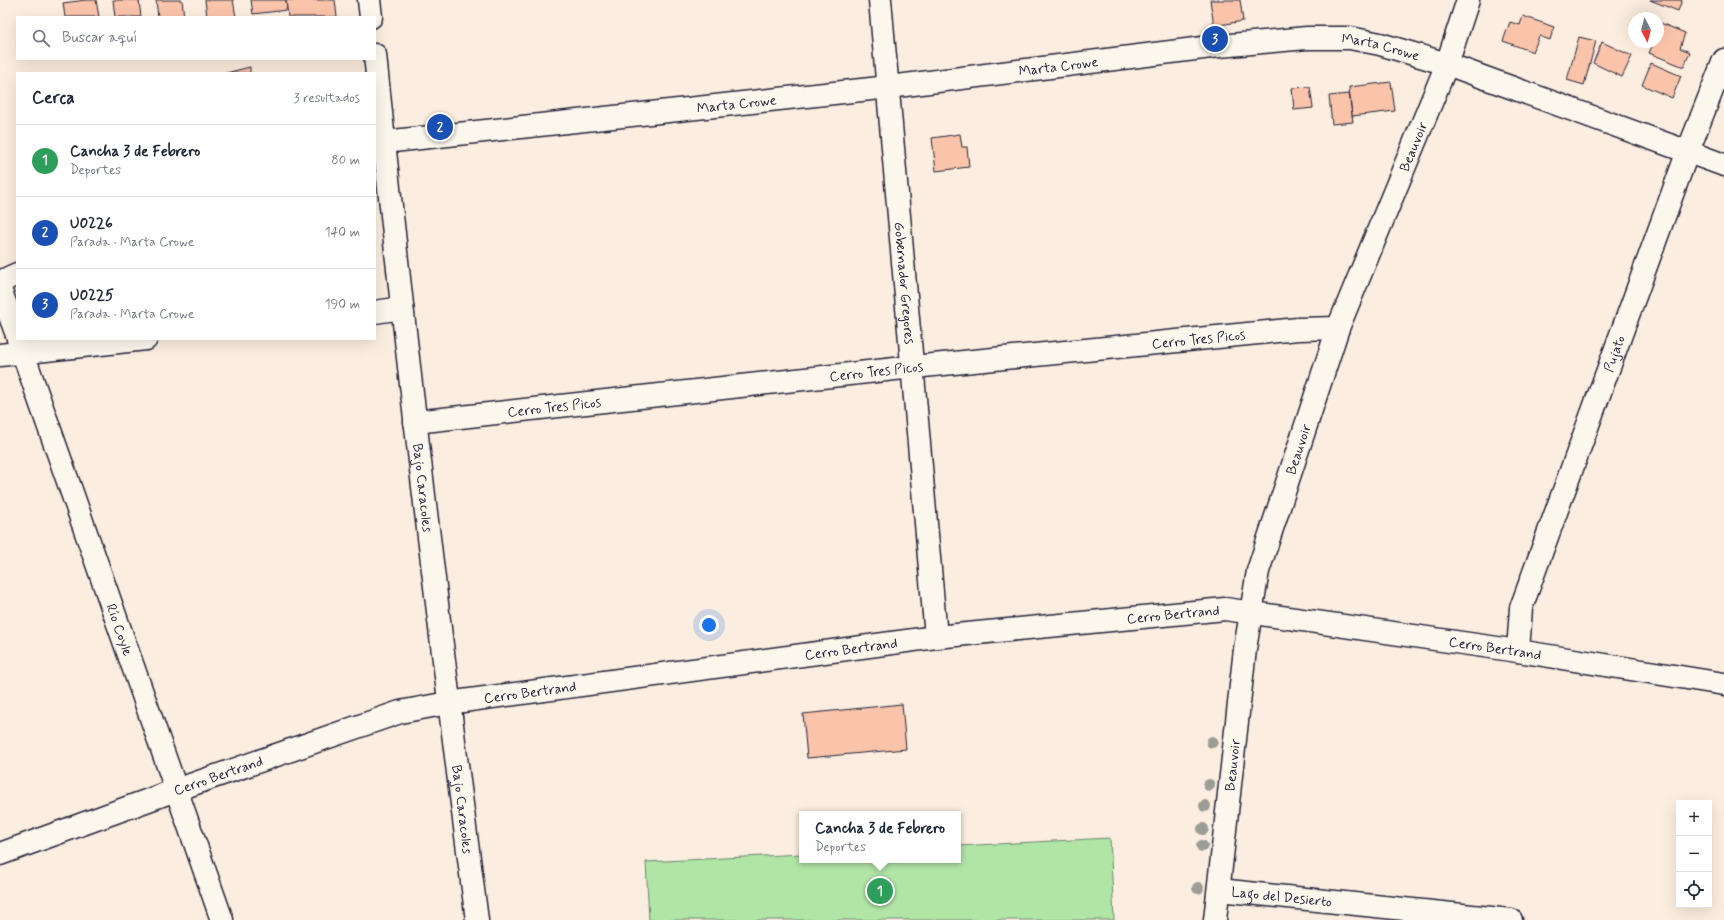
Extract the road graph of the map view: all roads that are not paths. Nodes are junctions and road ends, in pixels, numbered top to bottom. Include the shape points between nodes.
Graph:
1 (369, 0) edge
2 (880, 0) edge
3 (1468, 0) edge
4 (371, 16) edge
5 (375, 60) edge
6 (1724, 60) edge
7 (1447, 64) junction
8 (376, 72) edge
9 (376, 73) edge
10 (889, 87) junction
11 (380, 143) edge
12 (1688, 151) junction
13 (1724, 165) edge
14 (16, 274) edge
15 (0, 282) edge
16 (0, 289) edge
17 (402, 308) junction
18 (376, 312) edge
19 (1338, 328) junction
20 (16, 332) edge
21 (114, 340) edge
22 (20, 343) edge
23 (0, 355) edge
24 (913, 367) junction
25 (415, 422) junction
26 (1251, 612) junction
27 (936, 637) junction
28 (1518, 651) junction
29 (1724, 684) edge
30 (448, 703) junction
31 (176, 790) junction
32 (0, 854) edge
33 (1219, 890) junction
34 (222, 920) edge
35 (477, 920) edge
36 (1215, 920) edge
37 (1511, 920) edge

1 - 4 street
2 - 10 street, Gobernador Gregores
3 - 7 street, Beauvoir
5 - 8 street, Bajo Caracoles
6 - 12 street, Pujato
7 - 10 street, Marta Crowe via 1350,38 1307,38 1219,46
7 - 12 street, Marta Crowe
7 - 19 street, Beauvoir
9 - 11 street, Bajo Caracoles
10 - 11 street, Marta Crowe
10 - 24 street, Gobernador Gregores
11 - 17 street, Bajo Caracoles
12 - 13 street, Marta Crowe
12 - 28 street, Pujato via 1521,608
14 - 15 street
16 - 20 street, Río Coyle
17 - 18 street
17 - 25 street, Bajo Caracoles
19 - 24 street, Cerro Tres Picos via 1298,329
19 - 26 street, Beauvoir via 1258,571
21 - 22 street
22 - 23 street
22 - 31 street, Río Coyle
24 - 25 street, Cerro Tres Picos
24 - 27 street, Gobernador Gregores
25 - 30 street, Bajo Caracoles
26 - 27 street, Cerro Bertrand via 1225,609
26 - 28 street, Cerro Bertrand
26 - 33 street, Beauvoir
27 - 30 street, Cerro Bertrand
28 - 29 street, Cerro Bertrand
30 - 31 street, Cerro Bertrand via 400,712
30 - 35 street, Bajo Caracoles
31 - 32 street, Cerro Bertrand
31 - 34 street, Río Coyle
33 - 36 street, Beauvoir
33 - 37 street, Lago del Desierto

